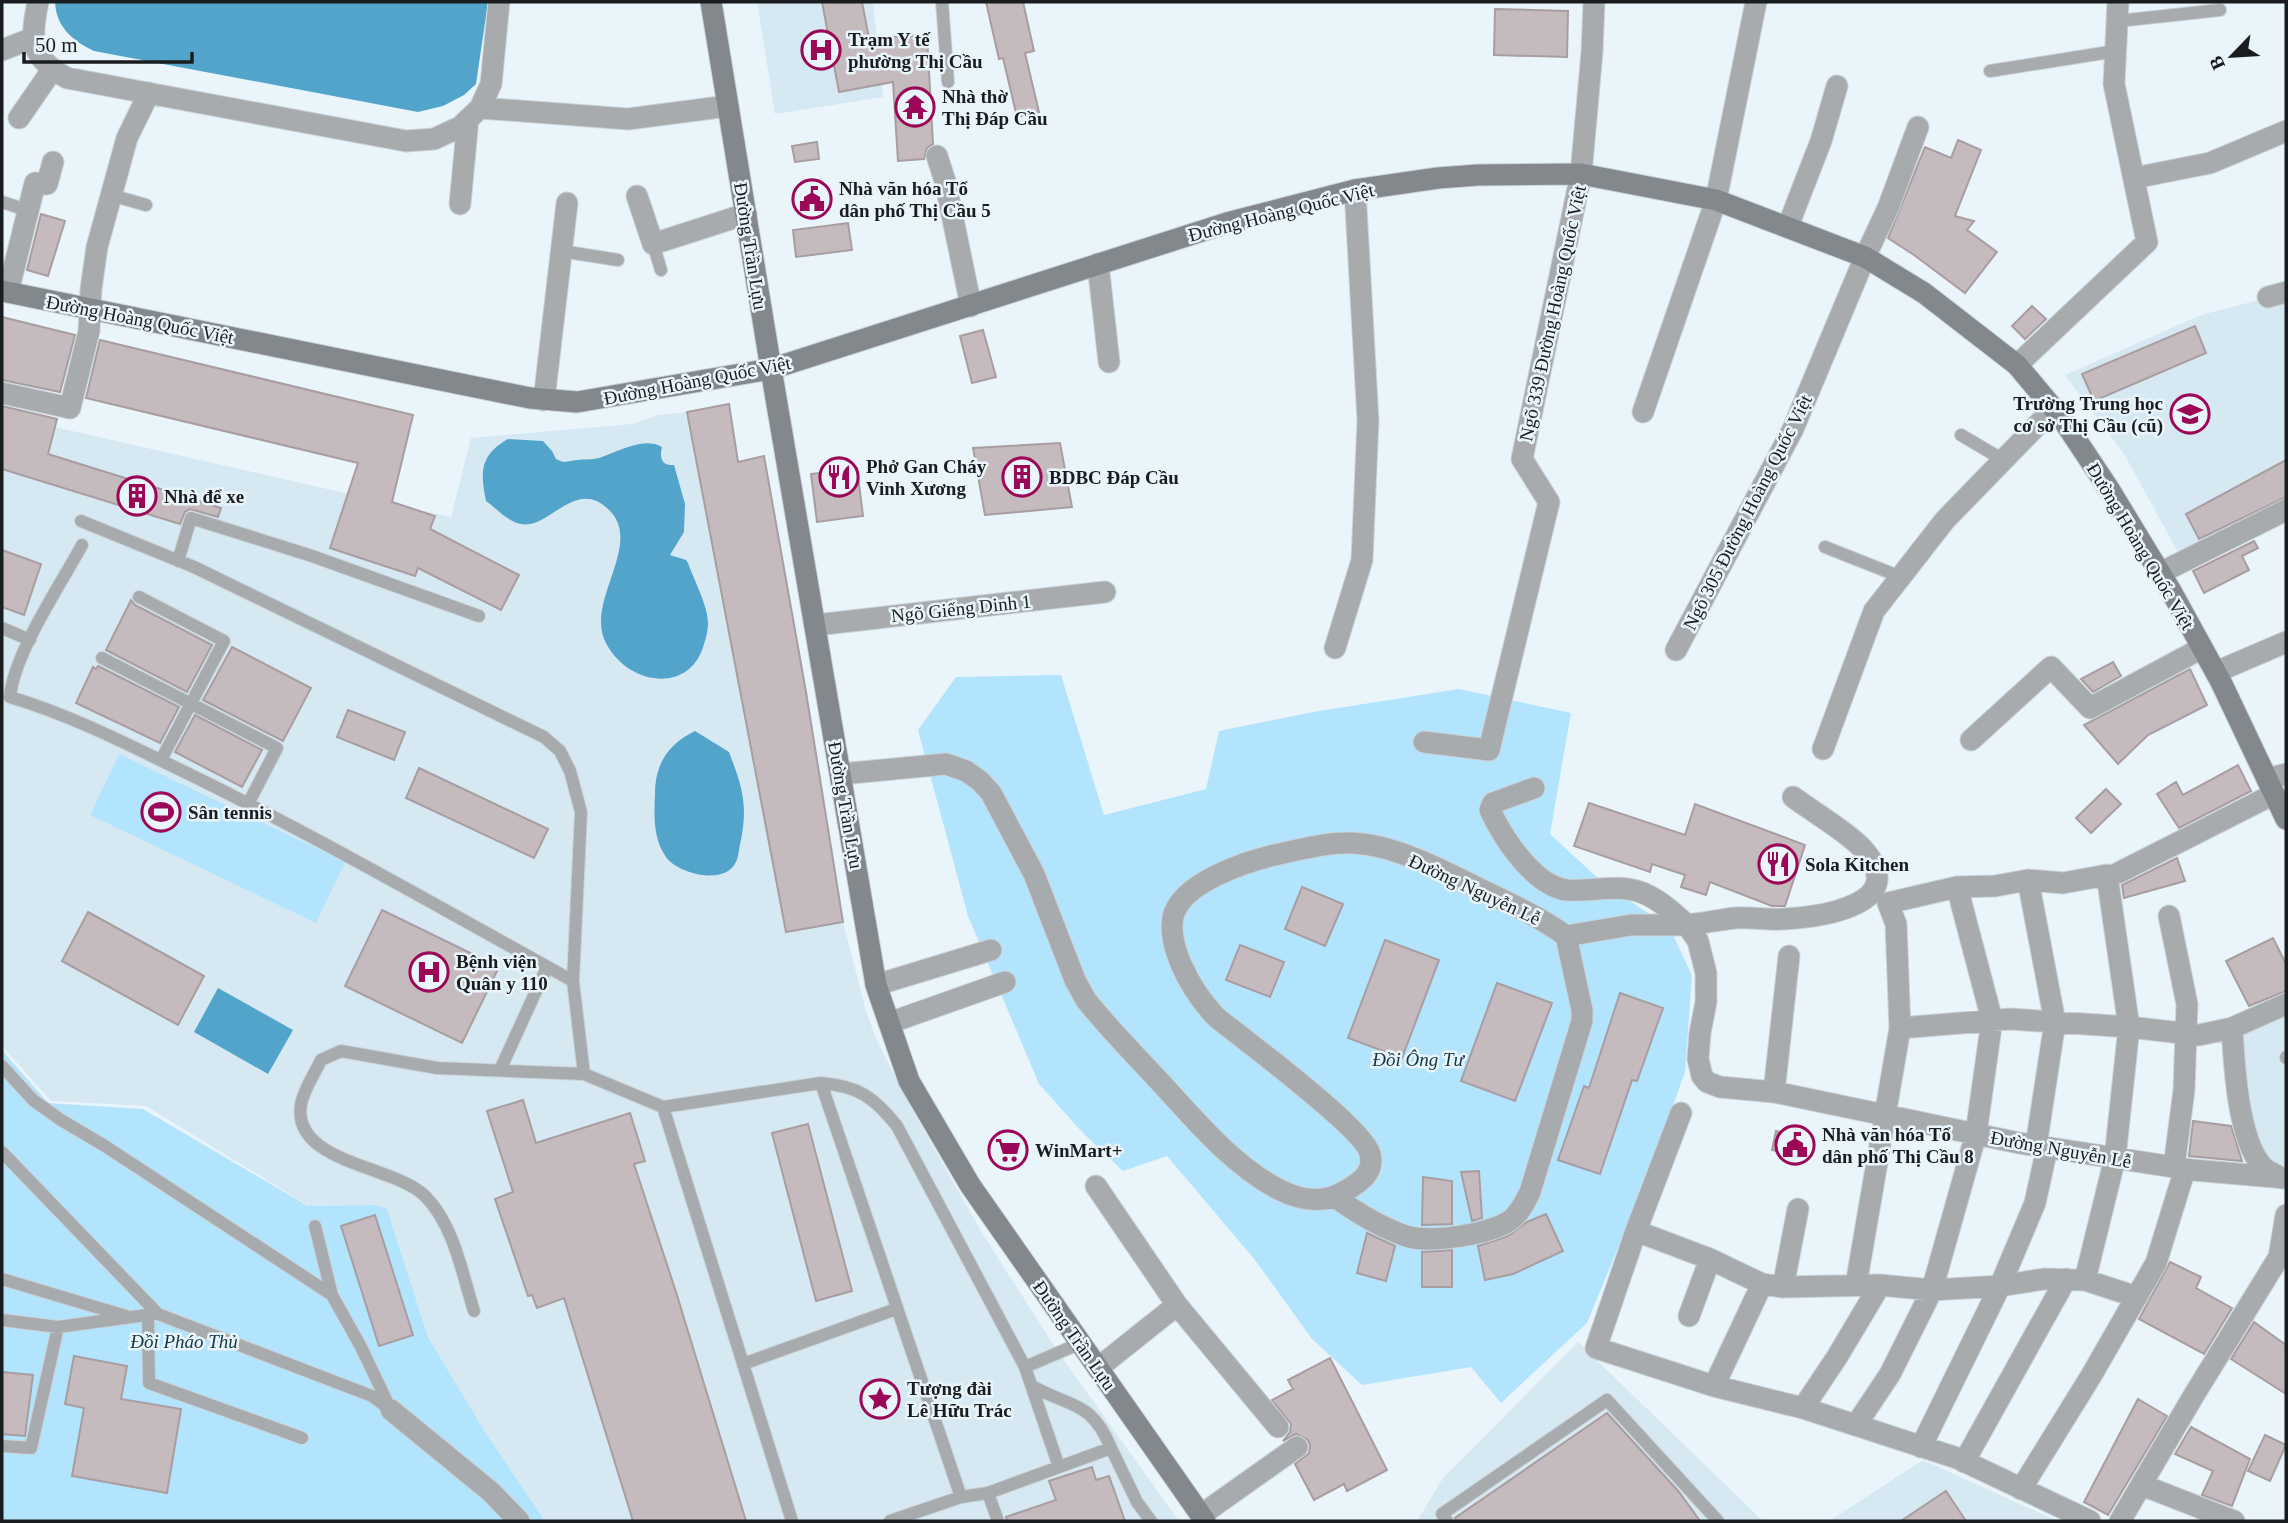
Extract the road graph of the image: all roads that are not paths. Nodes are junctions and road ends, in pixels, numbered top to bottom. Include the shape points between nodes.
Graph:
1 (38, 2) edge
2 (499, 2) edge
3 (711, 2) edge
4 (942, 2) edge
5 (1594, 2) edge
6 (1756, 2) edge
7 (2220, 10) dead end
8 (2118, 11) edge
9 (33, 38) junction
10 (2, 50) edge
11 (2116, 51) junction
12 (52, 70) junction
13 (1990, 71) dead end
14 (948, 82) dead end
15 (1838, 86) dead end
16 (149, 93) junction
17 (728, 106) junction
18 (474, 114) junction
19 (19, 118) dead end
20 (1918, 127) dead end
21 (2286, 131) edge
22 (937, 156) dead end
23 (53, 162) dead end
24 (1581, 174) junction
25 (2134, 178) junction
26 (1355, 190) junction
27 (111, 195) junction
28 (637, 196) dead end
29 (1716, 200) junction
30 (2, 202) edge
31 (567, 203) dead end
32 (460, 204) dead end
33 (146, 205) dead end
34 (30, 211) junction
35 (746, 214) junction
36 (1788, 226) junction
37 (653, 244) junction
38 (561, 251) junction
39 (1865, 257) junction
40 (618, 260) dead end
41 (1098, 264) junction
42 (661, 270) dead end
43 (5, 291) edge
44 (971, 306) junction
45 (91, 309) junction
46 (1109, 362) dead end
47 (2017, 365) junction
48 (771, 369) junction
49 (2, 393) edge
50 (544, 400) junction
51 (2054, 408) junction
52 (1643, 412) dead end
53 (1961, 435) dead end
54 (2005, 461) junction
55 (2286, 510) edge
56 (81, 521) dead end
57 (82, 545) dead end
58 (1825, 547) dead end
59 (178, 561) junction
60 (2160, 573) junction
61 (1901, 577) junction
62 (1105, 592) dead end
63 (139, 597) dead end
64 (479, 616) dead end
65 (816, 625) junction
66 (2, 628) edge
67 (30, 640) junction
68 (2286, 642) edge
69 (1335, 648) dead end
70 (2202, 648) junction
71 (1676, 650) dead end
72 (102, 658) dead end
73 (2216, 672) junction
74 (191, 704) junction
75 (1971, 740) dead end
76 (1424, 742) dead end
77 (1823, 748) dead end
78 (161, 760) junction
79 (841, 774) junction
80 (2276, 782) edge
81 (1534, 788) dead end
82 (1793, 797) dead end
83 (248, 804) junction
84 (2286, 819) edge
85 (2118, 873) dead end
86 (2028, 880) junction
87 (1957, 887) junction
88 (2169, 916) dead end
89 (1687, 925) junction
90 (1566, 936) junction
91 (991, 950) dead end
92 (1789, 956) dead end
93 (547, 967) junction
94 (573, 981) junction
95 (1005, 982) dead end
96 (876, 985) junction
97 (2286, 1004) edge
98 (1992, 1020) junction
99 (2055, 1022) junction
100 (890, 1023) junction
101 (2129, 1027) junction
102 (1900, 1028) junction
103 (2232, 1028) junction
104 (2186, 1034) junction
105 (2, 1066) edge
106 (500, 1070) junction
107 (584, 1073) junction
108 (821, 1083) junction
109 (1774, 1092) junction
110 (663, 1107) junction
111 (1681, 1113) dead end
112 (1886, 1115) junction
113 (1976, 1135) junction
114 (2042, 1147) junction
115 (2, 1152) edge
116 (2115, 1158) junction
117 (2179, 1168) junction
118 (2285, 1182) edge
119 (1096, 1186) dead end
120 (1335, 1197) junction
121 (1798, 1209) dead end
122 (2286, 1215) edge
123 (315, 1226) dead end
124 (1636, 1231) junction
125 (1710, 1259) junction
126 (2, 1279) edge
127 (2076, 1280) junction
128 (1856, 1285) junction
129 (1880, 1285) junction
130 (1773, 1286) junction
131 (2000, 1286) junction
132 (1932, 1290) junction
133 (332, 1295) junction
134 (2137, 1297) junction
135 (1177, 1305) junction
136 (896, 1309) junction
137 (474, 1311) dead end
138 (153, 1314) junction
139 (1689, 1316) dead end
140 (132, 1318) junction
141 (2, 1320) edge
142 (58, 1327) junction
143 (1081, 1343) junction
144 (743, 1364) junction
145 (1026, 1367) junction
146 (1098, 1368) junction
147 (1032, 1386) junction
148 (1714, 1386) junction
149 (1803, 1408) junction
150 (391, 1410) junction
151 (1856, 1425) junction
152 (1278, 1427) dead end
153 (302, 1438) dead end
154 (2, 1446) edge
155 (1297, 1447) dead end
156 (1921, 1447) junction
157 (1111, 1448) junction
158 (1964, 1462) junction
159 (1059, 1467) junction
160 (2143, 1485) junction
161 (2021, 1489) junction
162 (988, 1493) junction
163 (961, 1497) junction
164 (1203, 1518) edge
165 (519, 1521) edge
166 (792, 1521) edge
167 (890, 1521) edge
168 (998, 1521) edge
169 (1152, 1521) edge
170 (1447, 1521) edge
171 (1718, 1521) edge
172 (2090, 1521) edge
173 (2120, 1521) edge
174 (2234, 1521) edge

1 - 9 street
2 - 18 street via 491,84
3 - 17 main road, Đường Trần Lựu
4 - 14 lane
5 - 24 street
6 - 29 street
7 - 8 lane
8 - 11 street
9 - 10 street
9 - 12 street via 40,59
11 - 13 lane
11 - 25 street via 2115,84
12 - 16 street via 67,78
12 - 19 street
15 - 36 street
16 - 18 street via 406,141 434,139 460,127
16 - 27 street via 127,138
17 - 18 street via 628,119
17 - 35 main road, Đường Trần Lựu
18 - 32 street
20 - 39 street, Ngõ 305 Đường Hoàng Quốc Việt
21 - 25 street via 2210,163
22 - 44 street
23 - 34 street via 47,184 35,183
24 - 26 main road, Đường Hoàng Quốc Việt via 1478,175
24 - 29 main road, Đường Hoàng Quốc Việt
24 - 76 street, Ngõ 339 Đường Hoàng Quốc Việt via 1522,459 1549,502 1489,750
25 - 47 street via 2147,242
26 - 41 main road, Đường Hoàng Quốc Việt via 1227,223
26 - 69 street via 1368,420 1362,560
27 - 33 lane
27 - 45 street via 97,247
28 - 37 street
29 - 36 main road, Đường Hoàng Quốc Việt
29 - 52 street
30 - 34 lane
31 - 38 street
34 - 43 street
35 - 37 street
35 - 48 main road, Đường Trần Lựu
36 - 39 main road, Đường Hoàng Quốc Việt
37 - 42 lane
38 - 40 lane
38 - 50 street
39 - 47 main road, Đường Hoàng Quốc Việt via 1924,293
39 - 71 street, Ngõ 305 Đường Hoàng Quốc Việt via 1793,429
41 - 44 main road, Đường Hoàng Quốc Việt
41 - 46 street
43 - 45 main road, Đường Hoàng Quốc Việt
44 - 48 main road, Đường Hoàng Quốc Việt
45 - 49 street via 70,408
45 - 50 main road, Đường Hoàng Quốc Việt
47 - 51 main road, Đường Hoàng Quốc Việt
48 - 50 main road, Đường Hoàng Quốc Việt via 577,402
48 - 65 main road, Đường Trần Lựu
51 - 54 street
51 - 60 main road, Đường Hoàng Quốc Việt
53 - 54 lane
54 - 61 street via 1945,520
55 - 60 street
56 - 59 lane
57 - 67 lane
58 - 61 lane
59 - 64 lane via 191,518
59 - 94 lane via 544,737 560,751 581,812
60 - 70 main road, Đường Hoàng Quốc Việt
61 - 77 street via 1874,611
62 - 65 street, Ngõ Giếng Dinh 1
63 - 74 lane via 225,641
65 - 79 main road, Đường Trần Lựu
66 - 67 lane
67 - 78 lane via 12,680 10,697 41,706
68 - 73 street
70 - 73 main road, Đường Hoàng Quốc Việt
70 - 75 street via 2090,708 2051,667
72 - 74 lane
73 - 80 main road, Đường Hoàng Quốc Việt
74 - 78 lane
74 - 83 lane via 277,748
78 - 83 lane
79 - 96 main road, Đường Trần Lựu
79 - 120 street via 946,764 980,781 992,793 1034,874 1075,980 1099,1017 1200,1125 1248,1168 1304,1200
80 - 84 main road, Đường Hoàng Quốc Việt
80 - 85 street
81 - 89 street via 1493,803 1490,810 1532,872 1566,890 1643,893
82 - 89 street via 1861,847 1876,871 1878,884 1872,895 1812,916 1735,918
83 - 93 lane
86 - 87 street
86 - 99 street
86 - 101 street via 2063,883 2107,875
87 - 98 street
87 - 102 street via 1888,903 1896,924
88 - 104 street via 2187,1004
89 - 90 street via 1631,925
89 - 109 street, Đường Nguyễn Lễ via 1698,942 1706,974 1698,1059 1702,1076 1720,1087
90 - 120 street via 1582,1021 1522,1209 1493,1229 1408,1237 1361,1216
90 - 120 street, Đường Nguyễn Lễ via 1547,922 1429,864 1355,843 1264,858 1218,874 1185,899 1174,914 1172,932 1199,1000 1342,1119 1371,1155 1366,1176
91 - 96 street
92 - 109 street
93 - 94 lane
93 - 106 lane
94 - 107 lane
95 - 100 street
96 - 100 main road, Đường Trần Lựu
97 - 103 street
98 - 99 street
98 - 102 street
98 - 113 street
99 - 101 street
99 - 114 street
100 - 143 main road, Đường Trần Lựu via 909,1081 970,1185
101 - 104 street
101 - 116 street
102 - 112 street
103 - 104 street
103 - 118 street via 2238,1095 2249,1143 2263,1167
104 - 117 street
105 - 133 lane via 33,1100 61,1120
106 - 107 lane
106 - 137 lane via 437,1068 341,1051 321,1060 301,1102 307,1132 321,1149 425,1196 447,1231
107 - 110 lane
108 - 110 lane
108 - 136 lane
108 - 145 lane via 862,1092 897,1126
109 - 112 street, Đường Nguyễn Lễ
110 - 144 lane
111 - 124 street
112 - 113 street, Đường Nguyễn Lễ
112 - 128 street
113 - 114 street, Đường Nguyễn Lễ
113 - 132 street
114 - 116 street, Đường Nguyễn Lễ
114 - 131 street via 2035,1203
115 - 138 lane
116 - 117 street, Đường Nguyễn Lễ
116 - 127 street
117 - 118 street, Đường Nguyễn Lễ
117 - 134 street via 2156,1264
119 - 135 street
121 - 130 street
122 - 160 street via 2279,1257
123 - 133 lane
124 - 125 street
124 - 148 street via 1596,1348
125 - 130 street
125 - 139 street
126 - 140 lane
127 - 131 street via 2044,1279
127 - 134 street
127 - 158 street
128 - 129 street
128 - 130 street
129 - 132 street
129 - 149 street
130 - 148 street
131 - 132 street
131 - 156 street
132 - 151 street via 1890,1374
133 - 150 lane
134 - 161 street
135 - 146 street
135 - 152 street
136 - 144 lane
136 - 163 lane
138 - 140 lane
138 - 150 lane via 372,1396
138 - 153 lane via 149,1383
140 - 142 lane
141 - 142 lane
142 - 154 lane via 31,1448
143 - 145 lane
143 - 146 main road, Đường Trần Lựu
144 - 166 lane
145 - 147 lane
146 - 164 main road, Đường Trần Lựu
147 - 157 lane via 1087,1411 1104,1430
147 - 159 lane
148 - 149 street
149 - 151 street
150 - 165 street via 491,1492
151 - 156 street
155 - 164 street
156 - 158 street
157 - 159 lane
157 - 169 lane via 1137,1502
158 - 161 street
159 - 162 lane
160 - 173 street
160 - 174 street
161 - 172 street
162 - 163 lane
162 - 168 lane
163 - 167 lane
170 - 171 lane via 1442,1514 1607,1400

